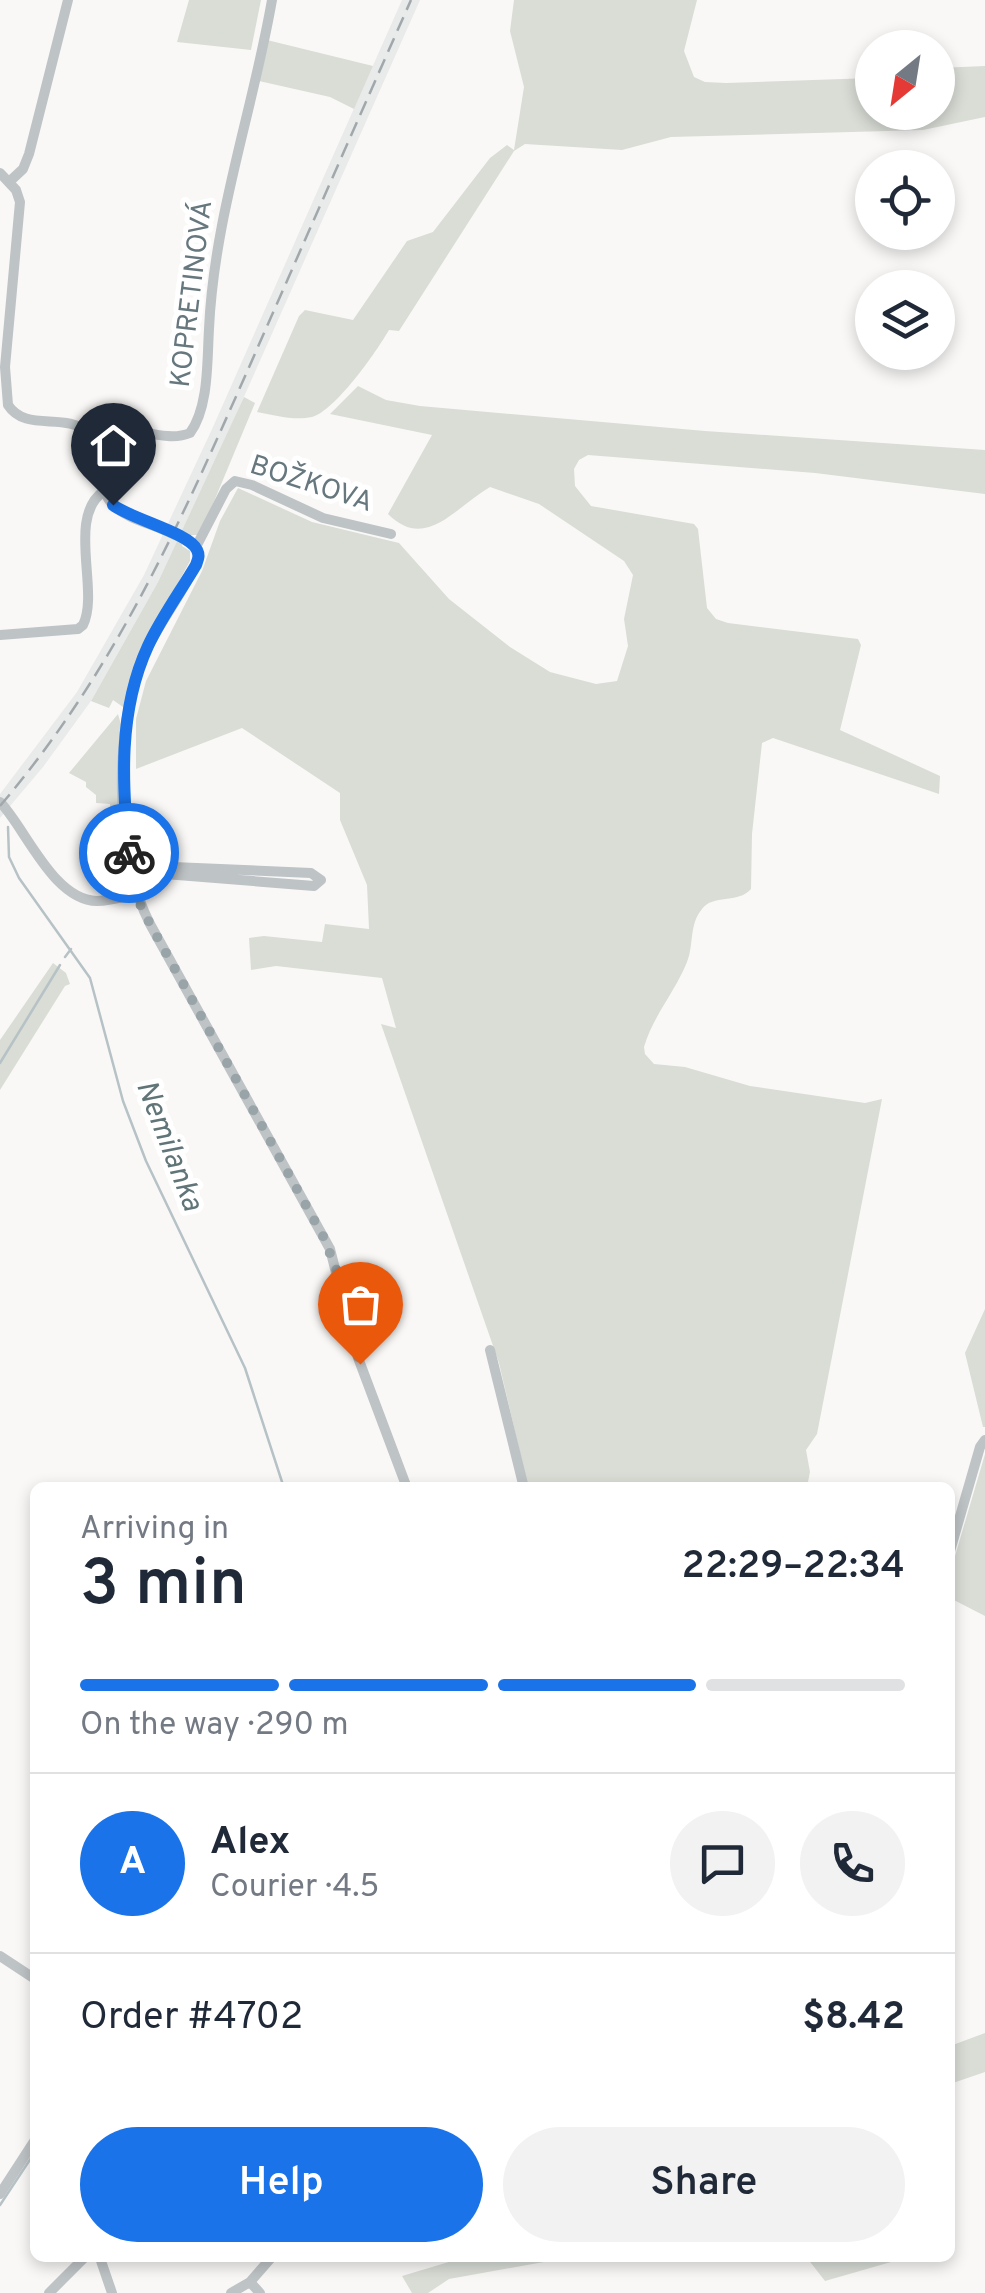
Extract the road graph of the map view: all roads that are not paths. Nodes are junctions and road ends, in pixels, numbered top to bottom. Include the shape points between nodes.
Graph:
1 (68, 0) edge
2 (272, 0) edge
3 (5, 178) edge
4 (90, 436) junction
5 (104, 491) junction
6 (390, 534) dead end
7 (196, 547) junction
8 (0, 635) edge
9 (0, 802) edge
10 (166, 874) junction
11 (132, 877) junction
12 (135, 894) junction
13 (490, 1350) dead end
14 (985, 1440) edge
15 (406, 1482) edge
16 (523, 1482) edge
17 (955, 1535) edge
18 (0, 1956) edge
19 (30, 1976) edge
20 (30, 2148) edge
21 (0, 2194) edge
22 (80, 2262) edge
23 (101, 2262) edge
24 (267, 2262) edge
25 (250, 2282) junction
26 (49, 2293) edge
27 (112, 2293) edge
28 (231, 2293) edge
29 (260, 2293) edge

1 - 3 street via 26,162
2 - 4 street, KOPRETINOVÁ via 219,238 196,422 178,438 108,428
3 - 4 street via 20,205 5,366 8,403 22,418 74,426
4 - 5 street
5 - 7 street, bridge via 123,512
5 - 8 street via 86,527 83,625
6 - 7 street, BOŽKOVA via 323,518 235,481
7 - 11 street via 196,565 148,645 132,694 123,771
9 - 12 street via 41,862 77,894 97,901
10 - 10 street via 174,867 311,873 320,880 314,886
10 - 11 street
11 - 12 street
12 - 15 street via 324,1238 360,1364
13 - 16 street
14 - 17 street
18 - 19 street
20 - 21 street
22 - 26 street
23 - 27 street
24 - 25 street
25 - 28 street
25 - 29 street

